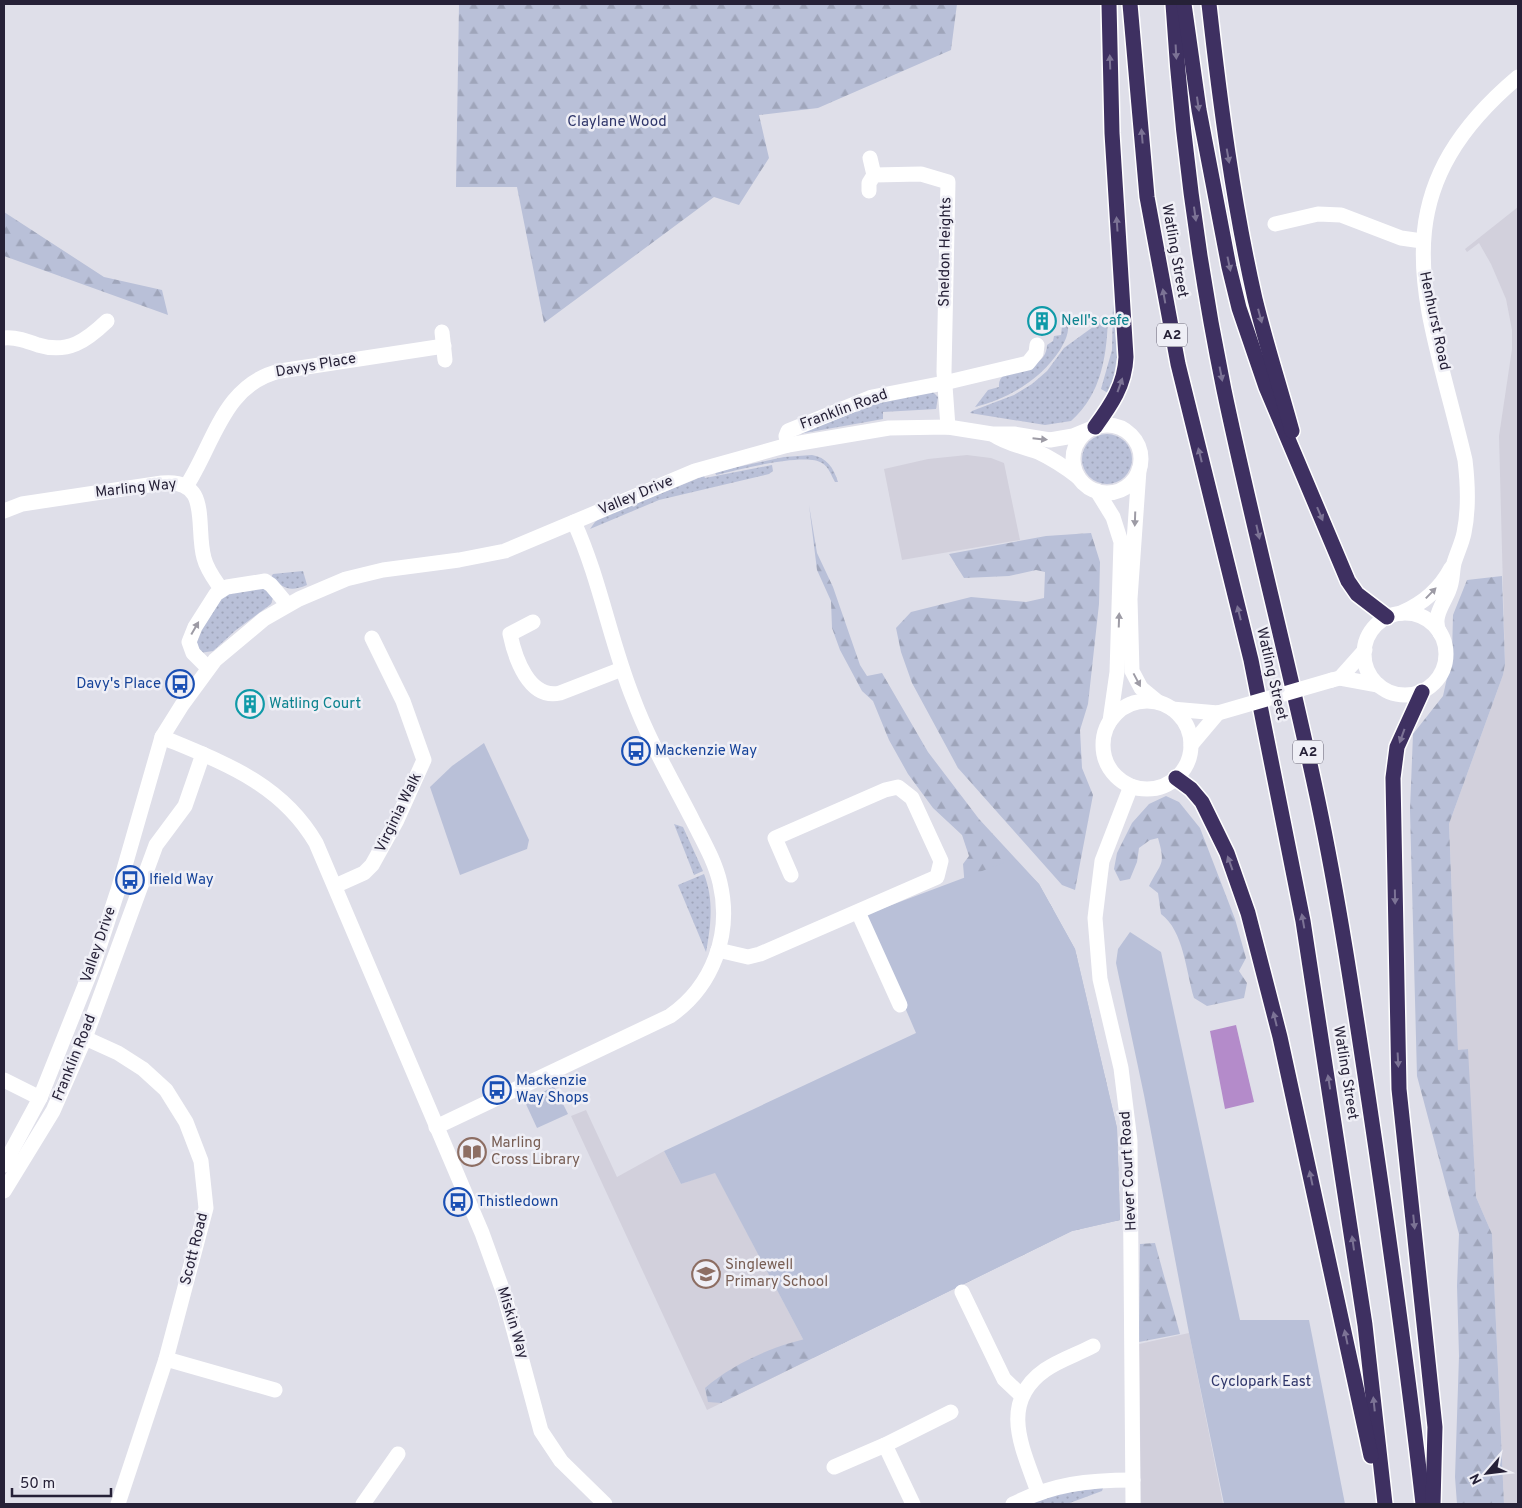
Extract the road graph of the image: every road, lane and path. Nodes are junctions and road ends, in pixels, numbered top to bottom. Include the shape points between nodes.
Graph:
1 (1109, 4) edge
2 (1130, 4) edge
3 (1173, 4) edge
4 (1184, 4) edge
5 (1209, 4) edge
6 (1518, 77) edge
7 (870, 158) dead end
8 (874, 175) junction
9 (868, 191) dead end
10 (1275, 224) dead end
11 (1422, 240) junction
12 (107, 321) dead end
13 (4, 338) edge
14 (1037, 345) dead end
15 (444, 346) dead end
16 (944, 383) junction
17 (948, 427) junction
18 (1095, 427) junction
19 (992, 434) junction
20 (788, 446) junction
21 (1139, 470) junction
22 (1078, 477) junction
23 (187, 485) junction
24 (1309, 487) junction
25 (1097, 491) junction
26 (4, 511) edge
27 (574, 522) junction
28 (1454, 562) junction
29 (221, 590) junction
30 (287, 604) junction
31 (1392, 616) junction
32 (533, 622) dead end
33 (1440, 632) junction
34 (372, 638) dead end
35 (1365, 650) junction
36 (208, 668) junction
37 (622, 669) junction
38 (1336, 679) junction
39 (1378, 685) junction
40 (1422, 692) junction
41 (1158, 702) junction
42 (1172, 709) junction
43 (1218, 713) junction
44 (1110, 721) junction
45 (162, 737) junction
46 (1191, 746) junction
47 (203, 754) junction
48 (1176, 778) junction
49 (1131, 786) junction
50 (791, 875) dead end
51 (336, 886) junction
52 (858, 912) junction
53 (718, 950) junction
54 (900, 1005) dead end
55 (85, 1038) junction
56 (4, 1080) edge
57 (40, 1098) junction
58 (436, 1127) junction
59 (4, 1165) edge
60 (4, 1191) edge
61 (962, 1292) dead end
62 (1093, 1346) dead end
63 (166, 1359) junction
64 (275, 1390) dead end
65 (1022, 1396) junction
66 (951, 1412) dead end
67 (885, 1445) junction
68 (398, 1454) dead end
69 (834, 1467) dead end
70 (1133, 1480) junction
71 (1038, 1492) junction
72 (118, 1504) edge
73 (363, 1504) edge
74 (605, 1504) edge
75 (913, 1504) edge
76 (1013, 1504) edge
77 (1133, 1504) edge
78 (1381, 1504) edge
79 (1385, 1504) edge
80 (1423, 1504) edge
81 (1434, 1504) edge

18 -> 1 highway via 1115,398 1126,362 1112,133
79 -> 2 highway, Watling Street / A2 via 1365,1325 1303,921 1255,678 1178,364 1146,197
3 -> 80 highway, Watling Street / A2 via 1184,136 1210,311 1224,391 1286,653 1326,842 1378,1162
4 -> 24 highway via 1199,110 1237,300 1263,381
5 -> 24 highway via 1220,108 1242,234 1258,309
6 - 11 street, Henhurst Road via 1461,137 1439,174
7 - 8 street
8 - 9 street
8 - 16 street, Sheldon Heights via 921,174 948,182
10 - 11 street via 1318,214 1341,215 1401,238
11 - 28 street, Henhurst Road via 1427,303 1468,482 1467,517
12 - 13 street via 82,342 65,348
14 - 16 street, Franklin Road via 1036,353 1028,363 992,380
15 - 23 street, Davys Place via 280,371 256,380 229,405
16 - 17 street
16 - 20 street, Franklin Road via 846,406 789,431 786,436
17 - 19 street, Valley Drive
17 - 20 street, Valley Drive via 889,428
19 -> 18 street, Valley Drive via 1056,439
18 - 21 street via 1113,425 1130,433 1140,449
18 - 22 street via 1081,437 1075,448 1074,465
19 - 22 street, Valley Drive via 1060,463
20 - 27 street, Valley Drive via 695,471
21 - 25 street via 1131,483 1122,489 1108,493
21 -> 41 street via 1130,599 1132,671 1141,688
22 - 25 street
23 - 26 street, Marling Way via 175,482 153,484 22,504
23 - 29 street, Marling Way via 197,500 204,560
24 -> 31 highway via 1357,594
44 -> 25 street via 1117,672 1121,542 1113,517
27 - 30 street, Valley Drive via 497,553 352,577
27 - 37 street via 590,562
31 -> 28 street, Henhurst Road via 1419,605 1448,575
28 - 33 street, Henhurst Road via 1450,588 1437,618
29 - 30 street via 237,584 265,581
36 -> 29 street via 192,651 190,640
30 - 36 street, Valley Drive via 246,633
31 - 33 street via 1410,614 1422,617
31 - 35 street, Henhurst Road via 1375,627
32 - 37 street via 513,631 511,636 526,676 541,692 559,694
33 - 40 street, Henhurst Road via 1446,660 1442,673
34 - 51 street, Virginia Walk via 403,701 424,760 372,865 363,874
35 - 38 street, Henhurst Road
35 - 39 street via 1368,669
36 - 45 street, Valley Drive
37 - 53 street via 652,742 716,868 724,918
38 - 39 street
38 - 43 street, bridge
39 - 40 street via 1399,694
40 -> 81 highway via 1398,747 1393,778 1399,1089 1435,1427
41 - 42 street
41 - 44 street via 1131,704 1119,710
42 - 43 street
42 - 46 street via 1182,719
43 - 46 street
44 - 49 street via 1103,739 1105,758 1120,780
45 - 47 street
45 - 57 street, Valley Drive via 94,963
46 - 48 street via 1189,758
47 - 51 street via 258,782 288,806 313,838
47 - 55 street, Franklin Road via 185,806 156,845
48 - 49 street via 1155,788
78 -> 48 highway via 1302,1133 1248,913 1202,802
49 - 70 street, Hever Court Road via 1102,861 1095,918 1100,979 1120,1068 1130,1141
50 - 52 street via 775,838 898,787 912,798 941,861 937,877
51 - 58 street
52 - 53 street via 760,954 748,957
52 - 54 street
53 - 58 street via 699,988 667,1017
55 - 60 street, Franklin Road via 53,1111
55 - 63 street, Scott Road via 143,1069 166,1090 186,1122 201,1161 206,1208
56 - 57 street
57 - 59 street, Valley Drive
58 - 74 street, Miskin Way via 499,1278 541,1431 561,1461
61 - 65 street via 1004,1379
62 - 65 street via 1044,1370
63 - 64 street
63 - 72 street, Scott Road
65 - 71 street via 1016,1416 1018,1431
66 - 67 street
67 - 69 street
67 - 75 street
68 - 73 street
70 - 71 street via 1098,1480
70 - 77 street, Hever Court Road
71 - 76 street

